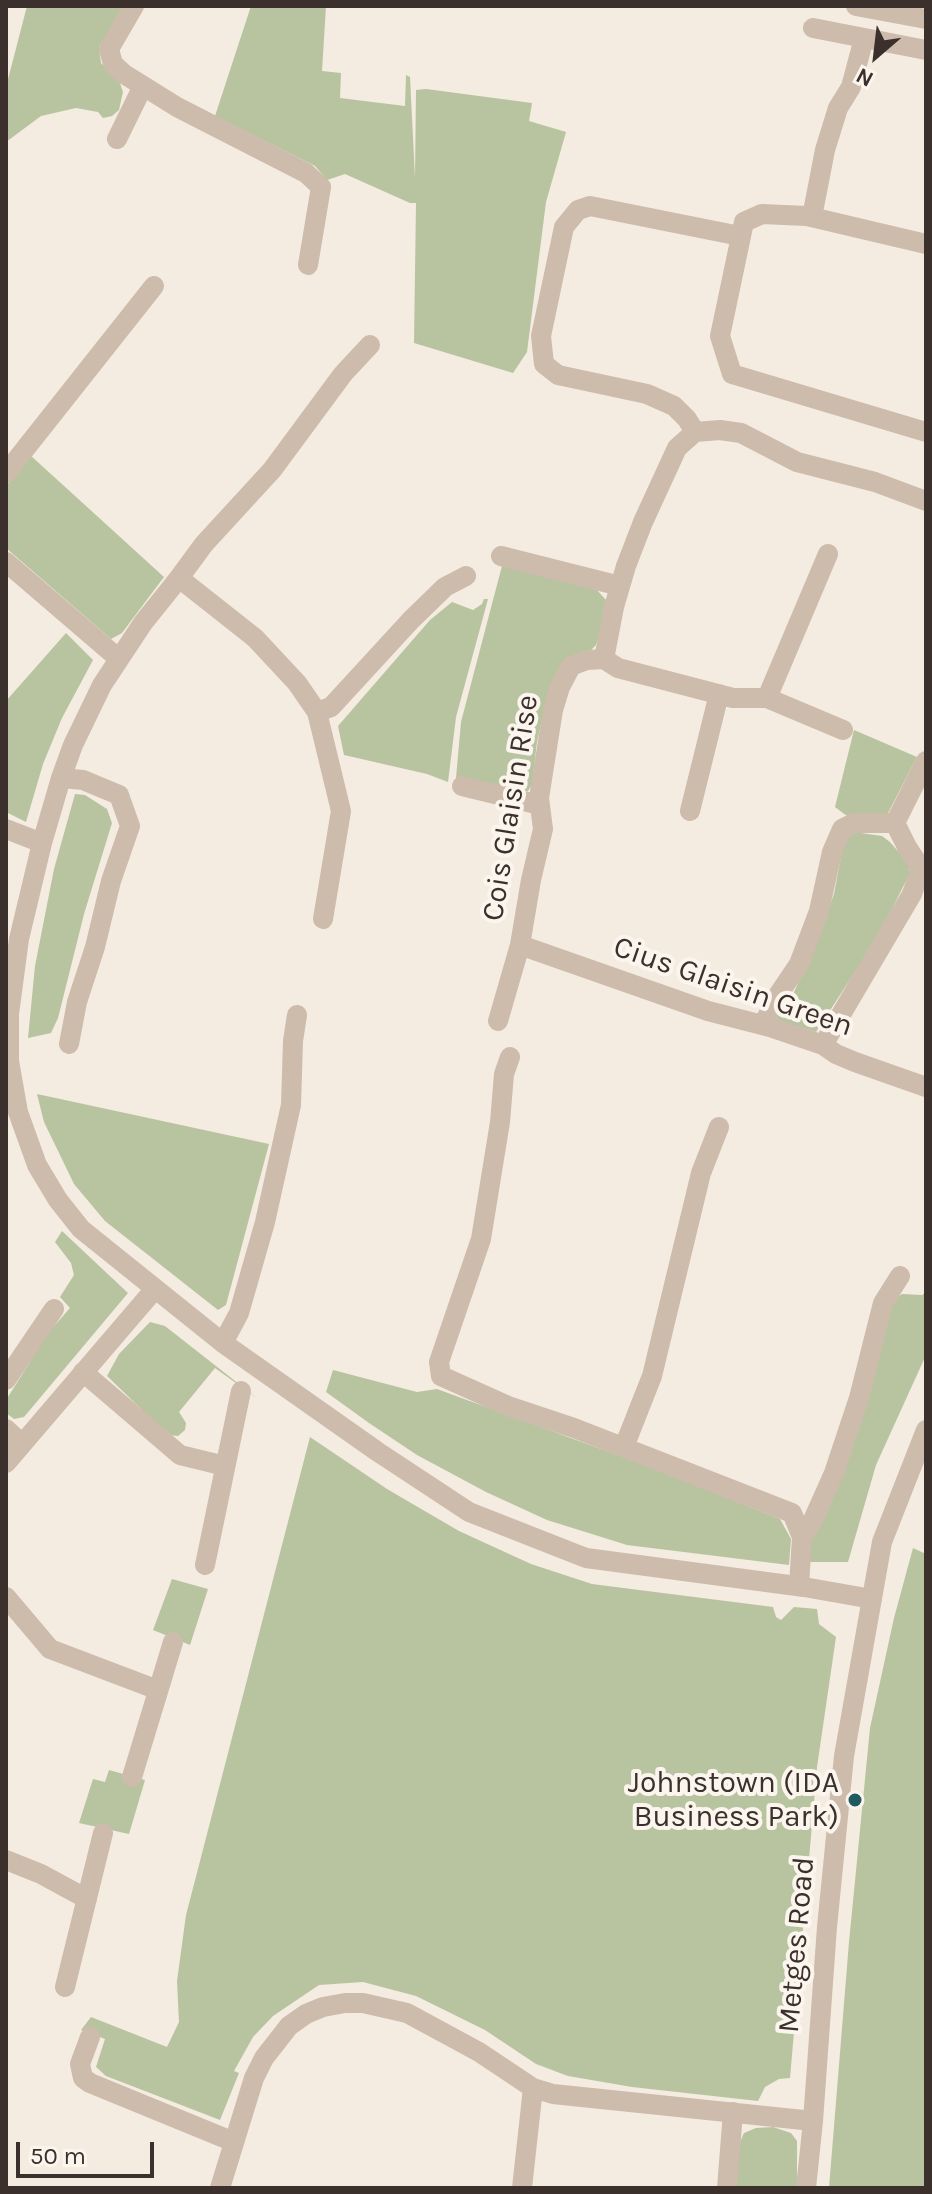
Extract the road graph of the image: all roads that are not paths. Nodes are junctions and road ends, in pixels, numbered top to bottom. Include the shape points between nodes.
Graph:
1 (134, 6) edge
2 (856, 6) edge
3 (895, 9) edge
4 (926, 19) edge
5 (813, 28) dead end
6 (864, 38) junction
7 (926, 50) edge
8 (143, 86) junction
9 (117, 139) dead end
10 (812, 217) junction
11 (740, 236) junction
12 (926, 244) edge
13 (308, 265) dead end
14 (154, 286) dead end
15 (370, 345) dead end
16 (695, 432) junction
17 (926, 432) edge
18 (6, 473) edge
19 (926, 501) edge
20 (828, 554) dead end
21 (501, 556) dead end
22 (6, 562) edge
23 (466, 576) dead end
24 (179, 578) junction
25 (620, 586) junction
26 (119, 659) junction
27 (604, 659) junction
28 (719, 694) junction
29 (767, 698) junction
30 (317, 712) junction
31 (843, 730) dead end
32 (926, 761) edge
33 (61, 778) junction
34 (462, 786) dead end
35 (540, 805) junction
36 (690, 811) dead end
37 (895, 823) junction
38 (6, 829) edge
39 (42, 843) junction
40 (924, 870) edge
41 (323, 919) dead end
42 (520, 945) junction
43 (297, 1015) dead end
44 (498, 1021) dead end
45 (763, 1025) junction
46 (69, 1044) dead end
47 (823, 1045) junction
48 (510, 1057) dead end
49 (926, 1087) edge
50 (719, 1127) dead end
51 (900, 1276) dead end
52 (154, 1290) junction
53 (54, 1309) dead end
54 (223, 1343) junction
55 (83, 1372) junction
56 (6, 1380) edge
57 (241, 1391) dead end
58 (6, 1429) edge
59 (926, 1430) edge
60 (22, 1444) junction
61 (624, 1447) junction
62 (6, 1463) edge
63 (225, 1466) junction
64 (802, 1537) junction
65 (205, 1565) dead end
66 (799, 1586) junction
67 (6, 1597) edge
68 (872, 1599) junction
69 (173, 1642) dead end
70 (158, 1690) junction
71 (132, 1777) dead end
72 (103, 1833) dead end
73 (6, 1860) edge
74 (87, 1899) junction
75 (65, 1987) dead end
76 (90, 2037) dead end
77 (533, 2088) junction
78 (733, 2112) junction
79 (813, 2121) junction
80 (234, 2142) junction
81 (220, 2188) edge
82 (522, 2188) edge
83 (727, 2188) edge
84 (806, 2188) edge

1 - 8 street via 109,49 113,64
2 - 3 street
3 - 4 street
5 - 6 street
6 - 7 street
6 - 10 street via 825,150
8 - 9 street
8 - 13 street via 306,173 321,187
10 - 11 street via 762,214 744,222
10 - 12 street
11 - 16 street via 590,206 578,210 564,227 541,336 544,364 558,375 647,394 674,406
11 - 17 street via 720,336 732,374
14 - 18 street
15 - 24 street
16 - 19 street via 741,433 797,462
16 - 25 street via 677,448
20 - 29 street
21 - 25 street
22 - 26 street
23 - 30 street via 445,587 331,707
24 - 26 street
24 - 30 street via 255,638
25 - 27 street
26 - 33 street
27 - 28 street via 618,668
27 - 35 street, Cois Glaisin Rise via 571,666 560,687 544,756
28 - 29 street
28 - 36 street
29 - 31 street
30 - 41 street via 341,811
32 - 37 street
33 - 39 street
33 - 46 street via 83,780 119,795 130,826
34 - 35 street
35 - 42 street, Cois Glaisin Rise via 543,829
37 - 40 street
37 - 45 street via 854,823 842,829 799,964
38 - 39 street
39 - 52 street via 19,939 9,1014 9,1061 18,1112 37,1165 69,1215
40 - 47 street
42 - 44 street, Cois Glaisin Rise
42 - 45 street, Cius Glaisin Green
43 - 54 street via 291,1105 265,1222 239,1313
45 - 47 street, Cius Glaisin Green
47 - 49 street, Cius Glaisin Green
48 - 61 street via 481,1239 442,1350 441,1376
50 - 61 street via 701,1173 652,1376
51 - 64 street via 883,1303 834,1473
52 - 54 street
52 - 55 street
53 - 56 street
54 - 66 street via 469,1512 586,1558
55 - 60 street
55 - 63 street via 180,1455
57 - 63 street
58 - 60 street
59 - 68 street, Metges Road via 882,1542
60 - 62 street
61 - 64 street via 792,1513
63 - 65 street
64 - 66 street
66 - 68 street
67 - 70 street via 50,1649
68 - 79 street, Metges Road via 844,1756
69 - 70 street
70 - 71 street
72 - 74 street
73 - 74 street
74 - 75 street
76 - 80 street via 80,2064 83,2078
77 - 78 street via 574,2098
77 - 80 street via 407,2013 363,2003 323,2007 289,2026 264,2058
77 - 82 street
78 - 79 street
78 - 83 street
79 - 84 street, Metges Road
80 - 81 street

